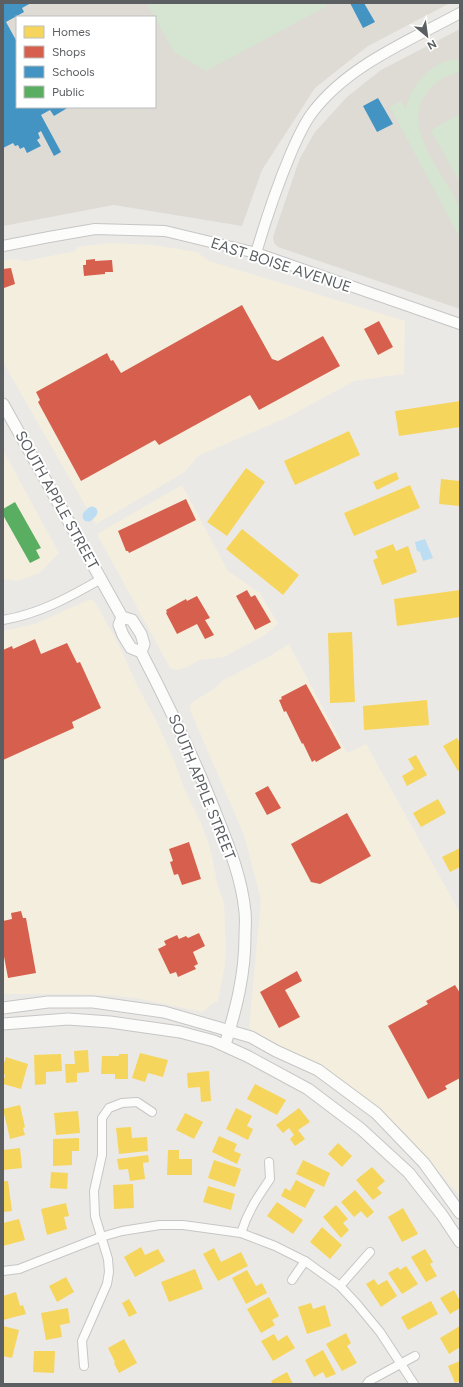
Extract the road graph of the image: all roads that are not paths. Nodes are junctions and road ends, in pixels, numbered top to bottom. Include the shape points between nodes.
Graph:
1 (460, 13) edge
2 (3, 246) edge
3 (256, 253) junction
4 (460, 324) edge
5 (3, 404) edge
6 (101, 579) junction
7 (122, 617) junction
8 (3, 620) edge
9 (141, 652) junction
10 (3, 1008) edge
11 (3, 1024) edge
12 (230, 1030) junction
13 (225, 1046) junction
14 (152, 1112) dead end
15 (269, 1162) dead end
16 (460, 1213) edge
17 (242, 1233) junction
18 (101, 1237) junction
19 (460, 1242) edge
20 (370, 1252) dead end
21 (305, 1261) junction
22 (3, 1271) edge
23 (292, 1280) dead end
24 (340, 1286) junction
25 (415, 1356) dead end
26 (402, 1364) junction
27 (84, 1366) dead end
28 (367, 1384) edge
29 (414, 1384) edge

1 - 3 street via 362,68 341,84 312,113 278,183
2 - 3 street, EAST BOISE AVENUE via 95,229 165,231
3 - 4 street, EAST BOISE AVENUE
5 - 6 main road, SOUTH APPLE STREET
6 - 7 main road, SOUTH APPLE STREET
6 - 8 street via 50,606
7 - 9 main road, SOUTH APPLE STREET via 119,625 123,635 131,648
7 - 9 main road, SOUTH APPLE STREET via 132,620 141,634 144,644
9 - 12 main road, SOUTH APPLE STREET via 165,698 212,804 237,873 244,902 245,955
10 - 12 main road via 48,1002 93,1002 164,1012
11 - 13 main road via 68,1019 110,1022 180,1032
12 - 13 main road, SOUTH APPLE STREET
12 - 16 main road via 251,1037 318,1070 376,1113 424,1163
13 - 19 main road via 308,1089 361,1129 409,1173 442,1214
14 - 18 street via 137,1102 122,1103 109,1108 102,1118 102,1155 94,1191 95,1216
15 - 17 street via 270,1179 246,1218
17 - 18 street via 183,1225 160,1225
17 - 21 street
18 - 22 street via 19,1269
18 - 27 street via 109,1272 107,1284 82,1341
20 - 24 street
21 - 23 street
21 - 24 street
24 - 26 street via 380,1332
25 - 26 street
26 - 28 street
26 - 29 street

